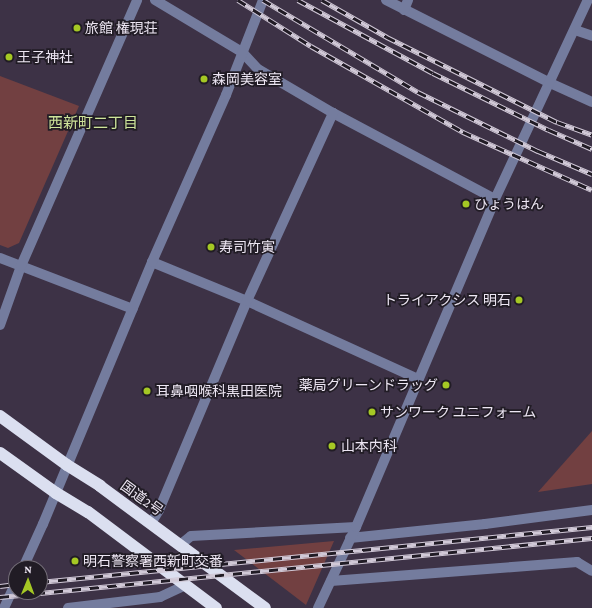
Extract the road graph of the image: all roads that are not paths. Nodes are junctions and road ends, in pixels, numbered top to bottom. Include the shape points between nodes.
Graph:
1 (137, 0) edge
2 (155, 0) edge
3 (263, 0) edge
4 (386, 0) edge
5 (408, 0) edge
6 (588, 0) edge
7 (404, 10) junction
8 (575, 30) junction
9 (592, 36) edge
10 (242, 52) junction
11 (550, 83) junction
12 (592, 102) edge
13 (332, 113) junction
14 (495, 199) junction
15 (0, 258) edge
16 (152, 262) junction
17 (21, 266) junction
18 (248, 301) junction
19 (133, 309) junction
20 (0, 325) edge
21 (418, 379) junction
22 (0, 416) edge
23 (0, 453) edge
24 (67, 465) junction
25 (56, 493) junction
26 (592, 510) edge
27 (151, 523) junction
28 (356, 527) junction
29 (350, 538) junction
30 (180, 545) junction
31 (27, 560) edge
32 (592, 571) edge
33 (331, 581) junction
34 (186, 585) junction
35 (106, 606) edge
36 (68, 608) edge
37 (216, 608) edge
38 (265, 608) edge
39 (318, 608) edge

1 - 17 street
2 - 10 street
3 - 10 street
4 - 7 street
5 - 7 street
6 - 8 street
7 - 11 street
8 - 9 street
8 - 11 street
10 - 13 street via 258,69
10 - 16 street via 226,95
11 - 12 street
11 - 14 street
13 - 14 street
13 - 18 street
14 - 21 street
15 - 17 street
16 - 18 street
16 - 19 street
17 - 19 street
17 - 20 street
18 - 21 street
18 - 27 street via 159,510
19 - 24 street
21 - 28 street
22 - 24 highway, 国道2号
23 - 25 highway
24 - 25 street
24 - 27 highway, 国道2号
25 - 31 street
25 - 34 highway via 88,512
26 - 29 street
27 - 30 highway, 国道2号
28 - 29 street
28 - 30 street via 191,536
29 - 33 street
30 - 38 highway, 国道2号
32 - 33 street via 578,562
33 - 39 street
34 - 35 street via 160,597
34 - 37 highway
35 - 36 street

